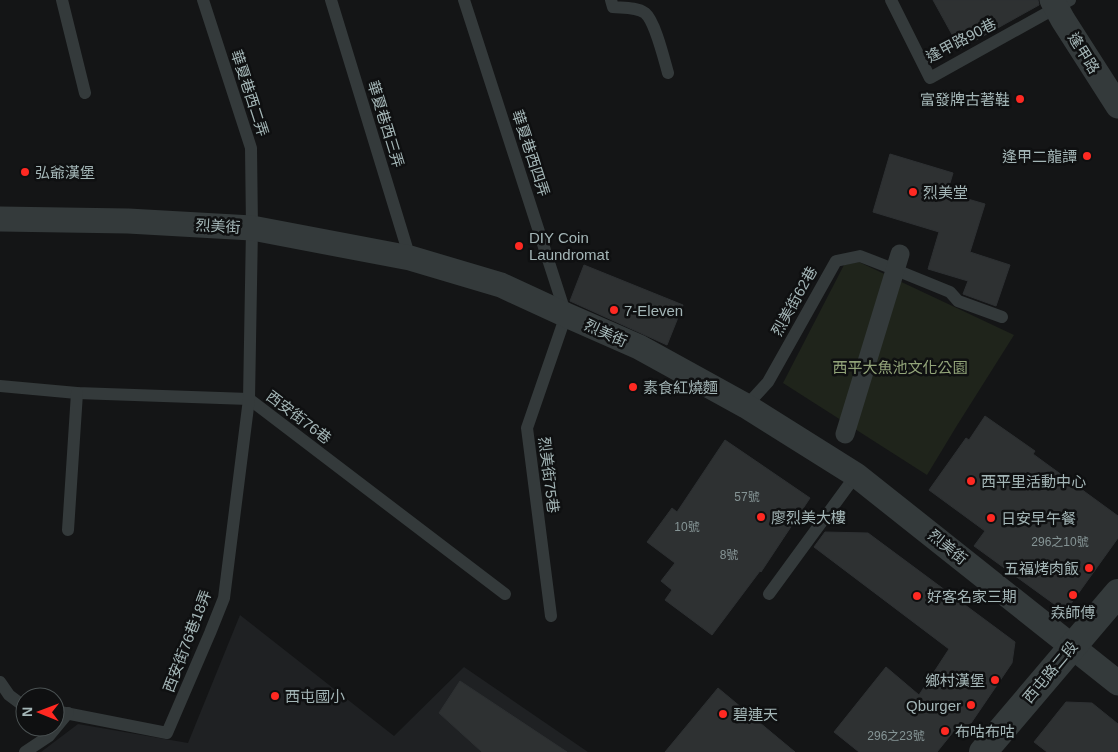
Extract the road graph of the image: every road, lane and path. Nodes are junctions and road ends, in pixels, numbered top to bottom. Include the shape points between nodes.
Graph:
1 (62, 0) edge
2 (203, 0) edge
3 (331, 0) edge
4 (464, 0) edge
5 (611, 0) edge
6 (891, 0) edge
7 (1059, 2) edge
8 (668, 72) dead end
9 (85, 93) dead end
10 (1118, 106) edge
11 (0, 219) edge
12 (252, 228) junction
13 (410, 258) junction
14 (898, 262) junction
15 (566, 316) junction
16 (1002, 317) dead end
17 (0, 386) edge
18 (77, 393) junction
19 (249, 398) junction
20 (746, 406) junction
21 (845, 434) dead end
22 (856, 475) junction
23 (68, 530) dead end
24 (1118, 593) edge
25 (505, 594) dead end
26 (769, 594) dead end
27 (551, 616) dead end
28 (1072, 646) junction
29 (0, 682) edge
30 (1118, 683) edge
31 (15, 700) edge
32 (65, 713) edge
33 (48, 737) edge
34 (25, 752) edge
35 (983, 752) edge

1 - 9 lane
2 - 12 lane, 華夏巷西二弄 via 251,148
3 - 13 lane, 華夏巷西三弄
4 - 15 lane, 華夏巷西四弄
5 - 8 lane via 614,7 645,13 658,39
6 - 7 lane, 逢甲路90巷 via 930,78
7 - 10 street, 逢甲路 via 1063,20
11 - 12 street, 烈美街 via 128,221
12 - 13 street, 烈美街
12 - 19 lane, 華夏巷西二弄
13 - 15 street, 烈美街 via 501,285
14 - 16 lane, 烈美街62巷 via 950,292 958,301
14 - 20 lane, 烈美街62巷 via 860,256 836,261 768,382
14 - 21 street
15 - 20 street, 烈美街 via 639,347
15 - 27 lane, 烈美街75巷 via 527,428
17 - 18 lane, 西安街76巷
18 - 19 lane, 西安街76巷
18 - 23 lane
19 - 25 lane, 西安街76巷
19 - 32 lane, 西安街76巷18弄 via 224,598 167,733
20 - 22 street, 烈美街
22 - 26 lane
22 - 28 street, 烈美街
24 - 28 street, 西屯路二段
28 - 30 street, 烈美街
28 - 35 street, 西屯路二段
29 - 31 lane
33 - 34 lane

